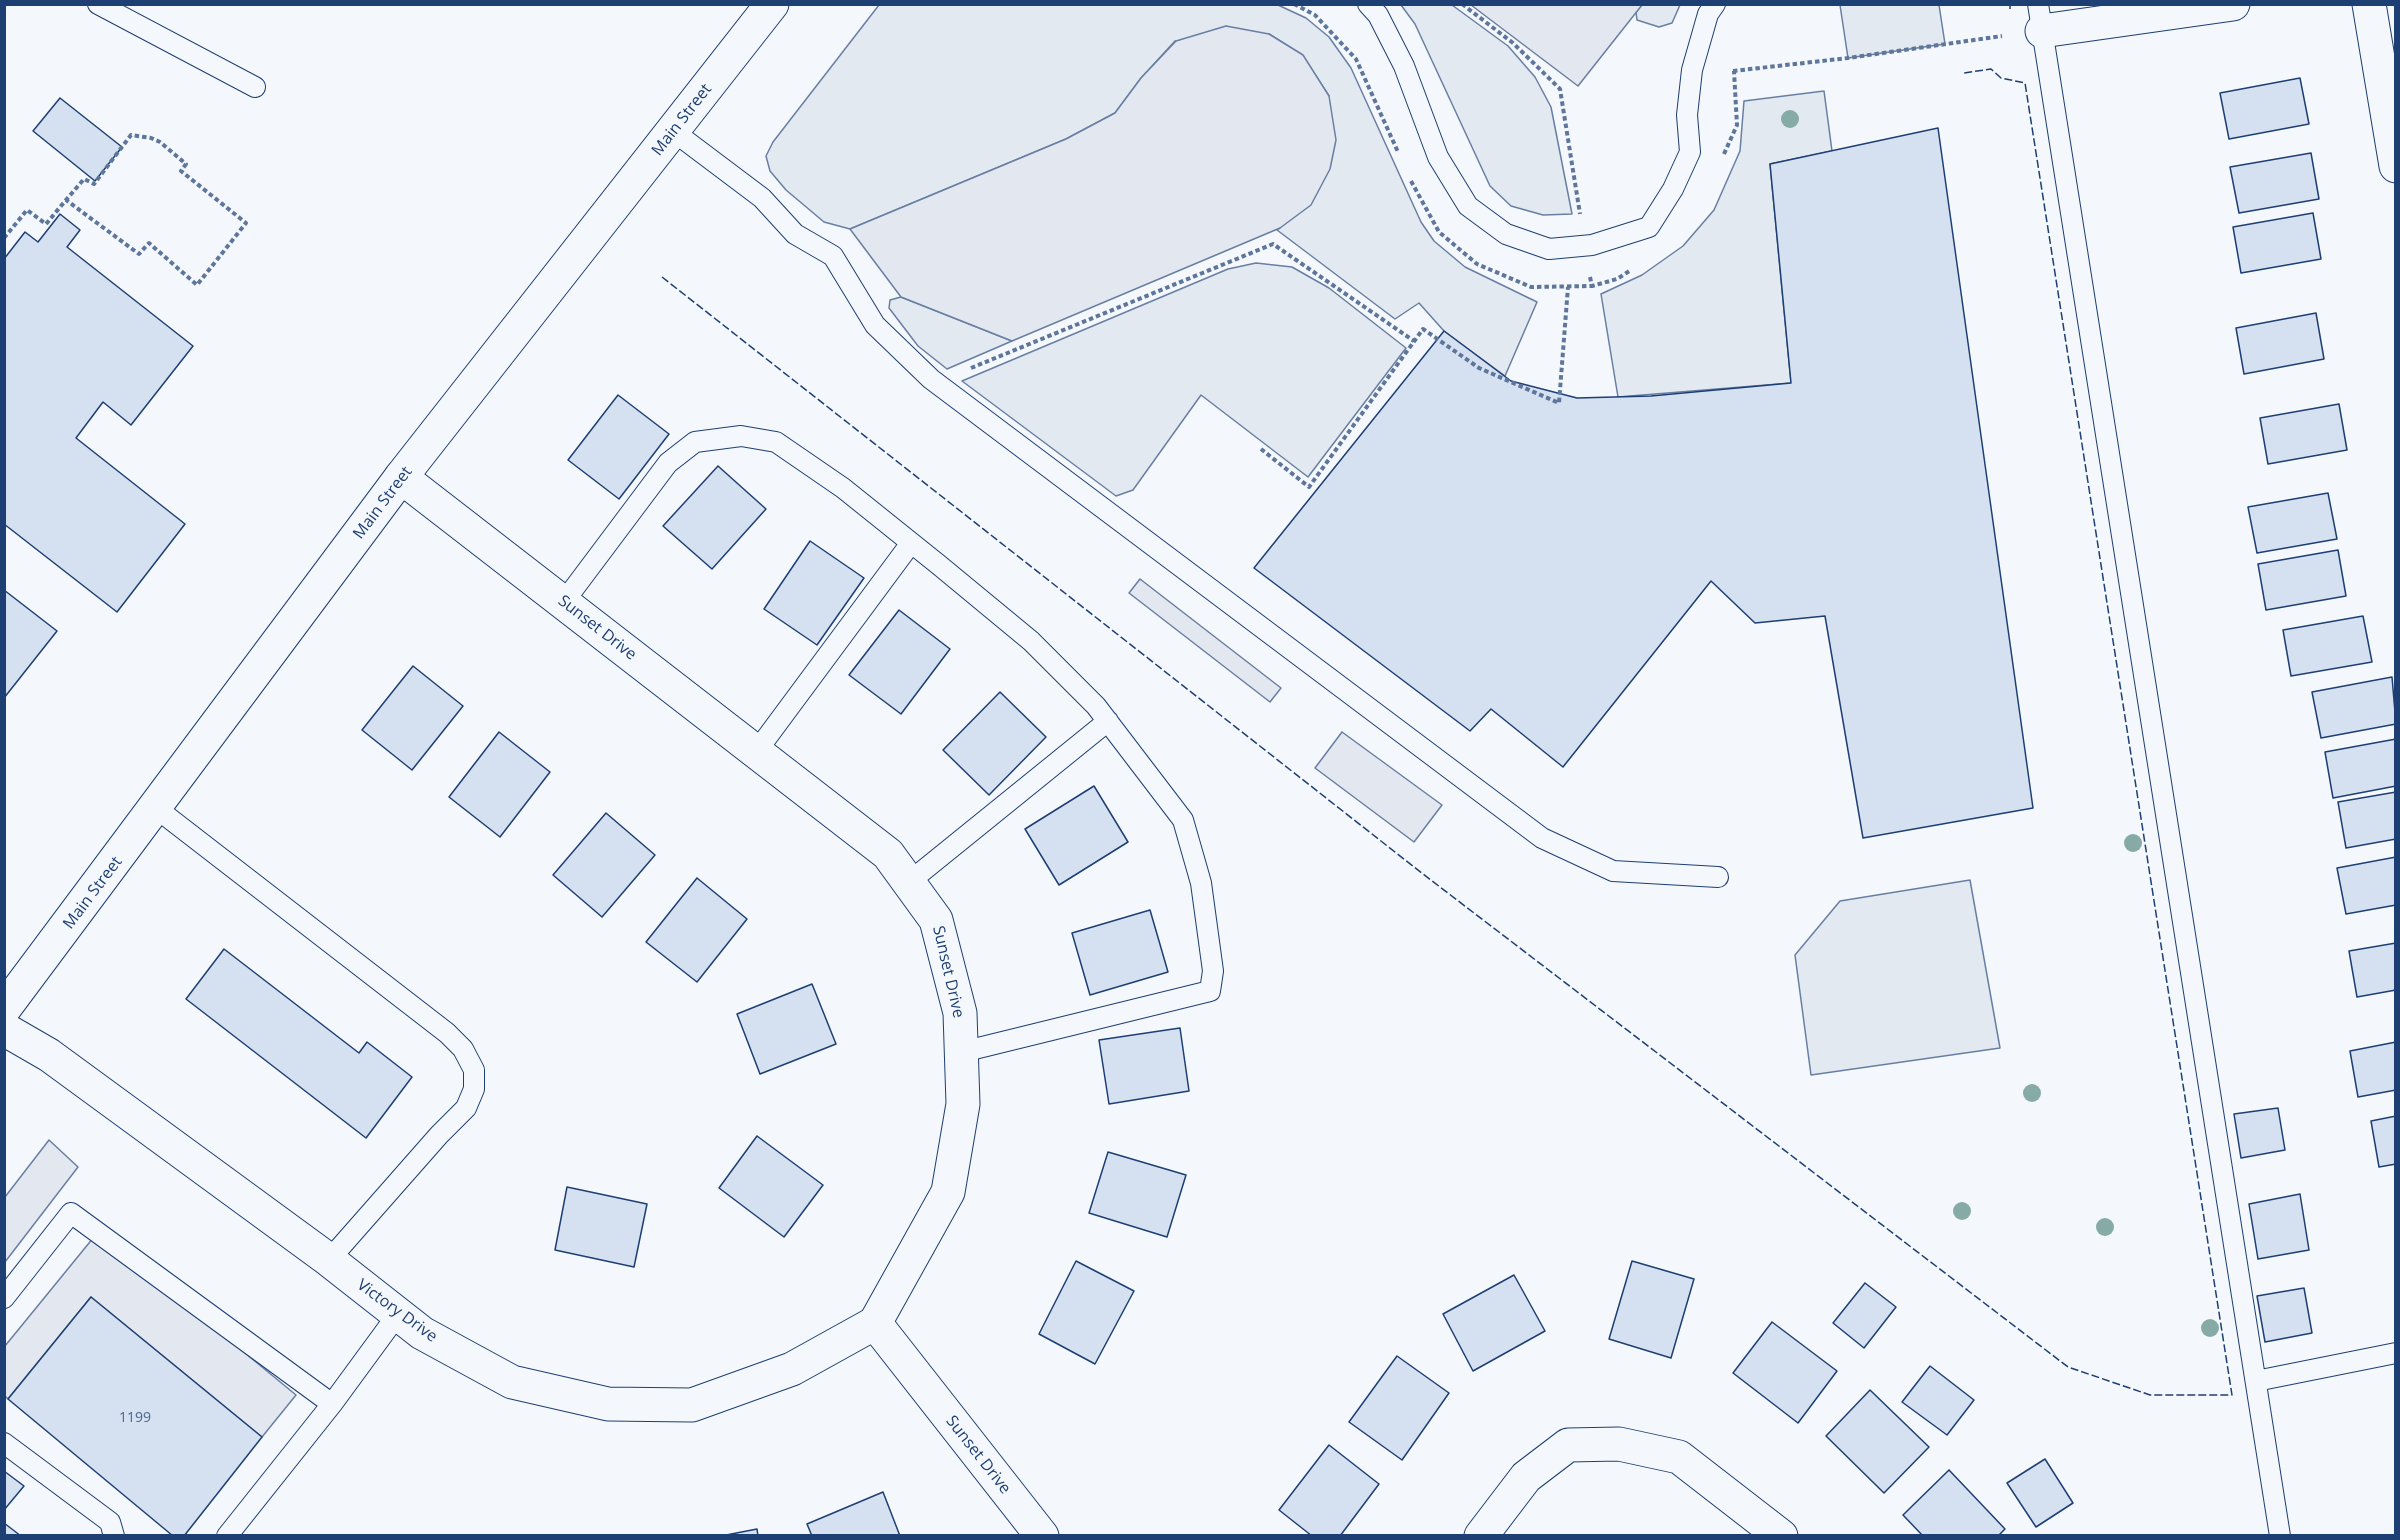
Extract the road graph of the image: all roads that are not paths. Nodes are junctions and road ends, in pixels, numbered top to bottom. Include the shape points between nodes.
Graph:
1 (98, 4) edge
2 (772, 4) edge
3 (1368, 4) edge
4 (1715, 4) edge
5 (2233, 4) edge
6 (2369, 4) edge
7 (2040, 18) edge
8 (255, 87) dead end
9 (673, 131) junction
10 (2396, 166) edge
11 (402, 477) junction
12 (911, 543) junction
13 (564, 603) junction
14 (1108, 720) junction
15 (756, 752) junction
16 (156, 808) junction
17 (1718, 877) dead end
18 (909, 882) junction
19 (4, 1009) edge
20 (4, 1029) edge
21 (962, 1052) junction
22 (328, 1260) junction
23 (4, 1298) edge
24 (398, 1314) junction
25 (875, 1323) junction
26 (2396, 1353) edge
27 (2256, 1381) junction
28 (332, 1404) junction
29 (4, 1443) edge
30 (114, 1536) edge
31 (227, 1536) edge
32 (1042, 1536) edge
33 (1481, 1536) edge
34 (1782, 1536) edge
35 (2280, 1536) edge

1 - 8 lane
2 - 9 street, Main Street
3 - 4 lane via 1378,15 1404,66 1438,157 1468,206 1506,234 1549,249 1585,246 1649,227 1690,152 1687,115 1692,70 1708,14
5 - 7 street
6 - 10 street
7 - 27 lane
9 - 11 street, Main Street
9 - 17 lane via 762,198 795,234 834,256 875,324 931,379 1542,838 1613,871
11 - 13 street, Sunset Drive
11 - 16 street, Main Street
12 - 13 lane via 843,488 776,442 741,436 694,442 668,463
12 - 14 lane via 1030,641
12 - 15 lane
13 - 15 street, Sunset Drive
14 - 18 lane
14 - 21 lane via 1183,820 1200,883 1213,971 1210,991
15 - 18 street, Sunset Drive via 888,854
16 - 19 street, Main Street
16 - 22 lane via 447,1033 464,1049 474,1070 474,1089 466,1108
18 - 21 street, Sunset Drive via 936,920 960,1013
20 - 22 street, Victory Drive via 49,1055
21 - 25 street, Sunset Drive via 963,1104 948,1192
22 - 24 street, Victory Drive
23 - 28 lane via 71,1213
24 - 25 street, Victory Drive via 422,1333 512,1382 608,1404 692,1405 792,1369
24 - 28 lane
25 - 32 street, Sunset Drive
26 - 27 lane
27 - 35 lane
28 - 31 lane
29 - 30 lane via 110,1522
33 - 34 street via 1526,1477 1568,1445 1619,1444 1679,1457

